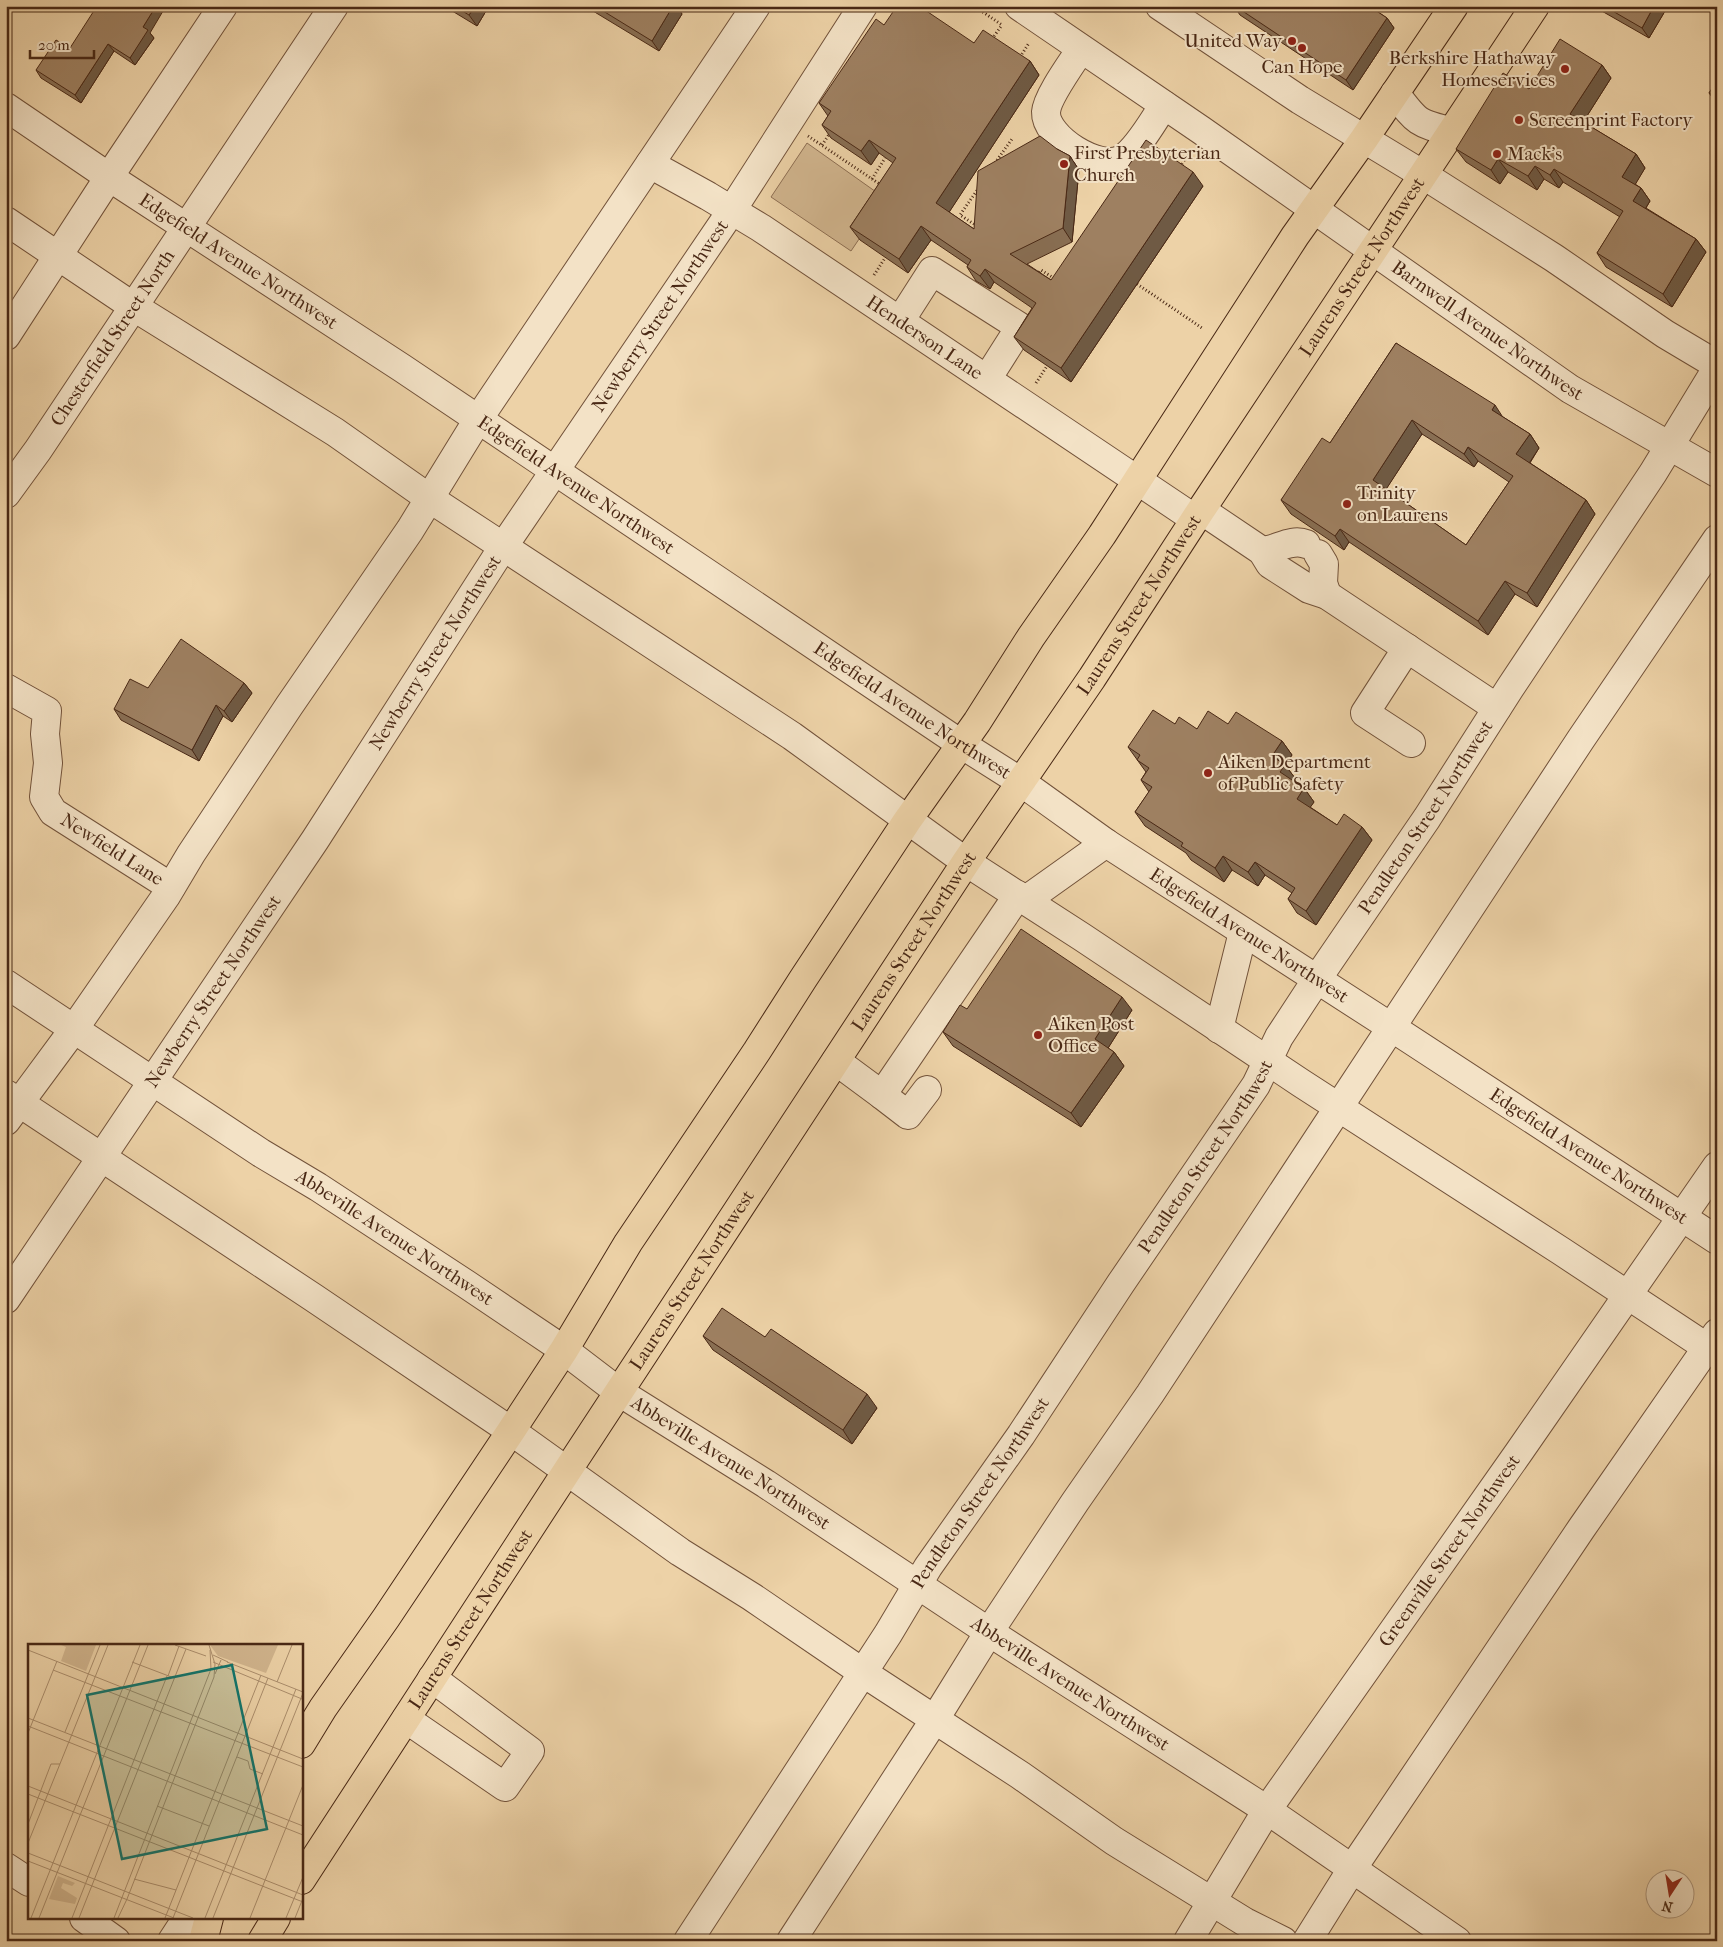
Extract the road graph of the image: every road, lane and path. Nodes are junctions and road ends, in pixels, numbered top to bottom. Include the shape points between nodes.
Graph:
1 (223, 6) edge
2 (334, 6) edge
3 (756, 6) edge
4 (863, 6) edge
5 (1160, 6) edge
6 (1454, 6) edge
7 (1534, 6) edge
8 (1010, 16) edge
9 (991, 40) edge
10 (1030, 43) dead end
11 (1081, 49) junction
12 (1017, 60) edge
13 (1396, 93) junction
14 (1164, 105) junction
15 (6, 107) edge
16 (832, 130) edge
17 (1450, 131) junction
18 (805, 134) dead end
19 (1012, 139) dead end
20 (1364, 139) junction
21 (822, 145) junction
22 (1190, 151) dead end
23 (885, 158) edge
24 (650, 164) junction
25 (991, 169) edge
26 (1178, 169) edge
27 (1422, 174) junction
28 (109, 177) junction
29 (872, 179) junction
30 (981, 185) edge
31 (886, 188) edge
32 (732, 210) junction
33 (1314, 210) junction
34 (6, 221) edge
35 (187, 227) junction
36 (980, 228) edge
37 (1372, 251) junction
38 (59, 256) junction
39 (885, 258) edge
40 (873, 276) dead end
41 (1035, 278) edge
42 (1058, 281) edge
43 (1137, 284) dead end
44 (134, 307) junction
45 (900, 322) junction
46 (1202, 328) dead end
47 (6, 336) edge
48 (1047, 366) edge
49 (1717, 367) edge
50 (986, 380) junction
51 (1036, 384) dead end
52 (477, 420) junction
53 (1669, 445) junction
54 (555, 472) junction
55 (1717, 474) edge
56 (1137, 481) junction
57 (6, 494) edge
58 (429, 498) junction
59 (1198, 515) junction
60 (1717, 539) edge
61 (503, 547) junction
62 (1262, 551) junction
63 (1327, 595) junction
64 (1407, 648) junction
65 (6, 688) edge
66 (1497, 708) junction
67 (1411, 743) dead end
68 (962, 744) junction
69 (1021, 782) junction
70 (907, 821) junction
71 (1106, 843) junction
72 (966, 862) junction
73 (171, 887) junction
74 (1022, 898) junction
75 (1243, 932) junction
76 (1317, 979) junction
77 (6, 984) edge
78 (1392, 1026) junction
79 (74, 1029) junction
80 (1219, 1029) junction
81 (836, 1061) junction
82 (1268, 1061) junction
83 (152, 1081) junction
84 (927, 1090) dead end
85 (882, 1095) junction
86 (11, 1106) edge
87 (1340, 1108) junction
88 (102, 1156) junction
89 (1717, 1166) edge
90 (1682, 1217) junction
91 (1717, 1240) edge
92 (1627, 1296) junction
93 (6, 1299) edge
94 (1714, 1345) edge
95 (564, 1350) junction
96 (619, 1392) junction
97 (511, 1431) junction
98 (567, 1471) junction
99 (917, 1585) junction
100 (989, 1632) junction
101 (862, 1672) junction
102 (432, 1678) junction
103 (406, 1719) junction
104 (935, 1719) junction
105 (302, 1742) edge
106 (1267, 1810) junction
107 (6, 1867) edge
108 (1352, 1869) junction
109 (302, 1878) edge
110 (28, 1881) edge
111 (1212, 1901) junction
112 (87, 1920) edge
113 (186, 1920) edge
114 (208, 1920) edge
115 (275, 1920) edge
116 (691, 1940) edge
117 (116, 1941) edge
118 (172, 1941) edge
119 (203, 1941) edge
120 (262, 1941) edge
121 (791, 1941) edge
122 (1188, 1941) edge
123 (1283, 1941) edge
124 (1307, 1941) edge
125 (1457, 1941) edge

1 - 28 street
2 - 35 street, Chesterfield Street North
3 - 24 street
4 - 32 street, Newberry Street Northwest
5 - 20 street
6 - 13 main road
7 - 17 main road, Laurens Street Northwest
8 - 9 path
8 - 11 street, Barnwell Avenue Northwest
10 - 12 path
11 - 14 street, Barnwell Avenue Northwest
11 - 14 street via 1053,93 1046,113 1052,131 1063,141 1101,162 1120,160 1134,148
13 - 17 street via 1421,123
13 - 20 main road
14 - 33 street, Barnwell Avenue Northwest
15 - 28 street, Edgefield Avenue Northwest
16 - 21 path
17 - 27 main road, Laurens Street Northwest
18 - 21 path
19 - 25 path
20 - 27 street
20 - 33 main road
21 - 29 path
22 - 26 path
23 - 29 path
24 - 32 street, Henderson Lane
24 - 52 street
27 - 37 main road, Laurens Street Northwest
27 - 49 street
28 - 35 street, Edgefield Avenue Northwest
28 - 38 street
29 - 31 path
30 - 36 path via 960,215
32 - 45 street, Henderson Lane
32 - 54 street, Newberry Street Northwest
33 - 37 street, Barnwell Avenue Northwest
33 - 56 main road
34 - 38 street
35 - 44 street, Chesterfield Street North
35 - 52 street, Edgefield Avenue Northwest
37 - 53 street, Barnwell Avenue Northwest via 1570,389
37 - 59 main road, Laurens Street Northwest
38 - 44 street
38 - 47 street
39 - 40 path
41 - 42 path via 1041,270
43 - 46 path
44 - 57 street, Chesterfield Street North
44 - 58 street via 334,432
45 - 50 street, Henderson Lane
45 - 50 street via 932,271 1020,327
48 - 51 path
49 - 53 street, Pendleton Street Northwest
50 - 56 street, Henderson Lane
52 - 54 street, Edgefield Avenue Northwest
52 - 58 street
53 - 55 street, Barnwell Avenue Northwest
53 - 66 street, Pendleton Street Northwest
54 - 61 street, Newberry Street Northwest
54 - 68 street, Edgefield Avenue Northwest
56 - 59 street, Henderson Lane
56 - 68 main road
58 - 61 street
58 - 73 street via 370,592 283,714
59 - 62 street, Henderson Lane
59 - 69 main road, Laurens Street Northwest
60 - 78 street via 1581,738
61 - 70 street via 792,736
61 - 83 street, Newberry Street Northwest via 315,840
62 - 63 street, Henderson Lane via 1270,564 1309,589
62 - 63 street via 1291,542 1312,549 1324,564 1322,583
63 - 64 street, Henderson Lane
64 - 66 street, Henderson Lane
64 - 67 street via 1365,713
65 - 73 street, Newfield Lane via 47,712 48,763 44,797 53,812
66 - 76 street, Pendleton Street Northwest via 1427,818
68 - 69 street, Edgefield Avenue Northwest
68 - 70 main road
69 - 71 street, Edgefield Avenue Northwest
69 - 72 main road, Laurens Street Northwest
70 - 72 street
70 - 95 main road via 628,1243
71 - 74 street
71 - 75 street, Edgefield Avenue Northwest
72 - 74 street
72 - 81 main road, Laurens Street Northwest
73 - 79 street
74 - 80 street
74 - 85 street
75 - 76 street, Edgefield Avenue Northwest
75 - 80 street
76 - 78 street, Edgefield Avenue Northwest
76 - 82 street, Pendleton Street Northwest
77 - 79 street, Abbeville Avenue Northwest
78 - 87 street
78 - 90 street, Edgefield Avenue Northwest
79 - 83 street, Abbeville Avenue Northwest
79 - 86 street
80 - 82 street
81 - 85 street
81 - 96 main road, Laurens Street Northwest
82 - 87 street
82 - 99 street, Pendleton Street Northwest via 1256,1085
83 - 88 street, Newberry Street Northwest
83 - 95 street, Abbeville Avenue Northwest
84 - 85 street via 908,1115
86 - 88 street
87 - 92 street
87 - 100 street
88 - 93 street, Newberry Street Northwest
88 - 97 street
89 - 90 street, Greenville Street Northwest
90 - 91 street, Edgefield Avenue Northwest
90 - 92 street, Greenville Street Northwest
92 - 94 street
92 - 106 street, Greenville Street Northwest
94 - 108 street via 1581,1529
95 - 96 street, Abbeville Avenue Northwest
95 - 97 main road
96 - 98 main road, Laurens Street Northwest
96 - 99 street, Abbeville Avenue Northwest via 766,1484
97 - 98 street
97 - 105 main road
98 - 101 street via 680,1552
98 - 102 main road, Laurens Street Northwest
99 - 100 street, Abbeville Avenue Northwest
99 - 101 street, Pendleton Street Northwest
100 - 104 street
100 - 106 street, Abbeville Avenue Northwest
101 - 104 street
101 - 116 street, Pendleton Street Northwest
102 - 103 main road, Laurens Street Northwest
102 - 103 street via 530,1751 505,1787
103 - 109 main road, Laurens Street Northwest
104 - 111 street via 1114,1841
104 - 121 street
106 - 108 street, Abbeville Avenue Northwest
106 - 111 street, Greenville Street Northwest
107 - 110 street
108 - 124 street
108 - 125 street, Abbeville Avenue Northwest
111 - 122 street, Greenville Street Northwest
111 - 123 street
112 - 117 street
113 - 118 street
114 - 119 main road
115 - 120 main road

